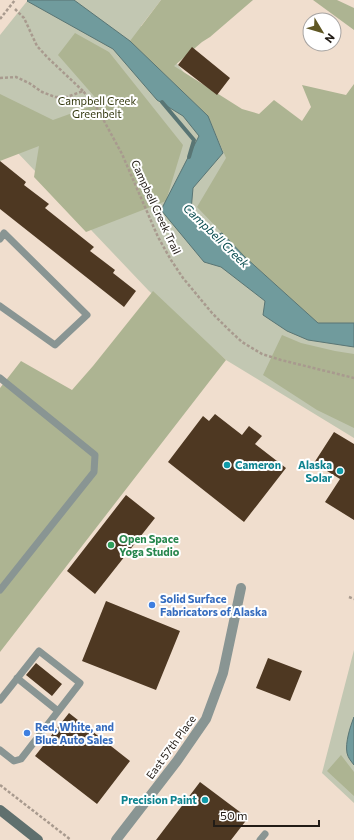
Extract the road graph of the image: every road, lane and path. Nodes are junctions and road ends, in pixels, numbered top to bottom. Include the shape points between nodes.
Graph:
1 (15, 0) edge
2 (15, 9) dead end
3 (0, 19) edge
4 (0, 78) edge
5 (83, 90) junction
6 (0, 239) edge
7 (0, 306) edge
8 (0, 378) edge
9 (354, 378) edge
10 (241, 588) dead end
11 (0, 590) edge
12 (349, 598) dead end
13 (354, 599) edge
14 (17, 678) junction
15 (0, 700) edge
16 (58, 711) junction
17 (0, 750) edge
18 (0, 784) edge
19 (2, 815) edge
20 (265, 834) dead end
21 (38, 840) edge
22 (71, 840) edge
23 (116, 840) edge
24 (260, 840) edge

1 - 3 path, bridge
2 - 5 path, Campbell Creek Trail via 24,18 37,46
4 - 5 path via 16,77 55,97 67,97
5 - 9 path, Campbell Creek Trail via 97,108 122,154 158,237 171,260 183,278 218,318 242,342 262,354
6 - 7 lane via 4,233 87,315 55,345
8 - 11 lane via 95,455 94,472
10 - 23 street, East 57th Place via 223,672 206,719
12 - 13 path
14 - 15 lane
14 - 16 lane
14 - 16 lane via 39,651 80,683
16 - 17 lane via 21,759 14,761
18 - 22 path
19 - 21 main road
20 - 24 lane

